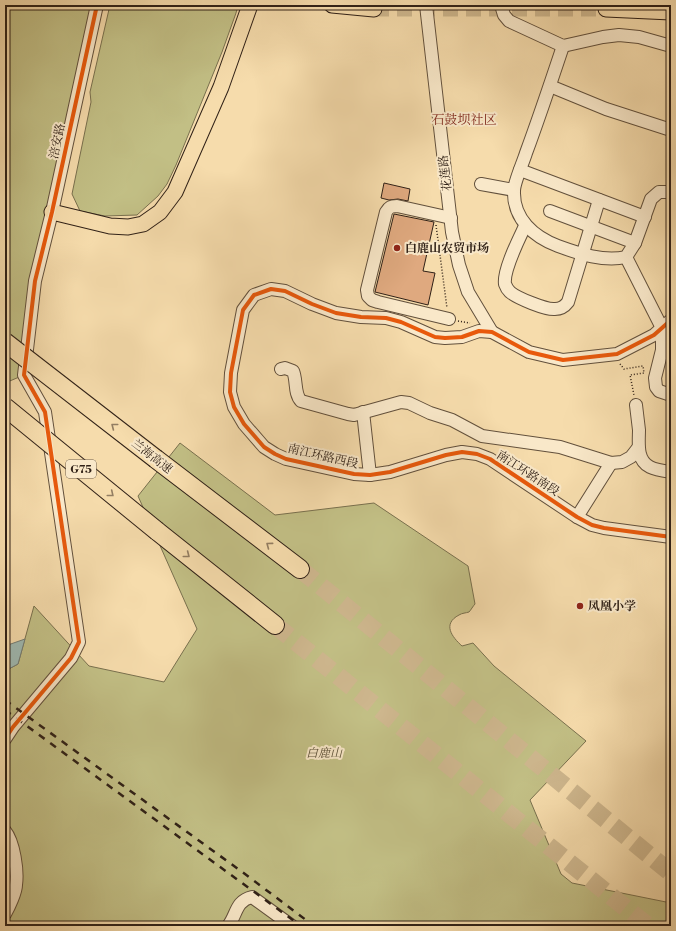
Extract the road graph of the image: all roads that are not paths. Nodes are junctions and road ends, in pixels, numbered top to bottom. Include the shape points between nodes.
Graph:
1 (97, 5) edge
2 (250, 5) edge
3 (332, 5) edge
4 (426, 5) edge
5 (502, 5) edge
6 (374, 9) dead end
7 (606, 9) dead end
8 (671, 12) edge
9 (563, 46) junction
10 (671, 46) edge
11 (550, 86) junction
12 (671, 130) edge
13 (520, 170) junction
14 (481, 184) dead end
15 (514, 190) junction
16 (671, 192) edge
17 (599, 200) junction
18 (550, 211) dead end
19 (52, 212) junction
20 (645, 217) junction
21 (451, 218) junction
22 (525, 226) junction
23 (591, 226) junction
24 (635, 243) junction
25 (582, 254) junction
26 (626, 257) junction
27 (449, 318) road end
28 (662, 327) edge
29 (492, 332) junction
30 (5, 342) edge
31 (280, 369) dead end
32 (671, 395) edge
33 (636, 405) road end
34 (5, 408) edge
35 (363, 412) junction
36 (638, 448) junction
37 (611, 463) junction
38 (671, 472) edge
39 (370, 475) junction
40 (577, 517) junction
41 (671, 537) edge
42 (300, 569) tunnel mouth
43 (275, 625) tunnel mouth
44 (5, 739) edge
45 (5, 832) edge
46 (5, 914) edge
47 (228, 926) edge
48 (292, 926) edge

1 - 19 street, 涪安路
2 - 19 main road via 220,87 182,178 160,212 143,224 128,227 110,226
3 - 6 main road
4 - 21 street, 花莲路
5 - 9 street via 504,15 509,21
7 - 8 main road
9 - 10 street via 619,35 639,37
9 - 11 street
11 - 12 street via 606,109
11 - 13 street
13 - 15 street
13 - 17 street
14 - 15 street
15 - 22 street via 519,216
16 - 20 street via 659,192 651,198
17 - 20 street
17 - 23 street
18 - 23 street
19 - 44 street, 涪安路 via 35,281 24,375 45,412 79,642 71,658
20 - 24 street
21 - 27 street via 397,206 388,208 367,290 372,300
21 - 29 street, 花莲路 via 459,265 468,292
22 - 25 street via 550,243
22 - 25 street via 506,271 506,285 514,295 549,309 564,307 568,302
23 - 24 street
23 - 25 street
24 - 26 street
25 - 26 street via 615,259
26 - 28 street
28 - 29 street via 617,354 563,360 529,352
28 - 32 street via 662,350 655,383 659,391
29 - 39 street, 南江环路西段 via 479,331 462,337 435,337 386,318 336,313 285,291 271,289 254,295 243,310 231,373 230,392 234,407 244,424 264,447 286,459 354,474
42 -> 30 highway, 兰海高速, bridge
31 - 35 street via 293,371 301,401 348,414
33 - 36 street
34 -> 43 highway, G75, bridge
35 - 37 street via 393,403 410,403 452,420 482,436 554,446
35 - 39 street
36 - 37 street via 632,457 622,462
36 - 38 street via 640,456 651,468
37 - 40 street
39 - 40 street, 南江环路南段 via 390,472 446,454 477,454 490,459
40 - 41 street, 南江环路南段 via 604,528
45 - 46 street via 14,852 16,886
47 - 48 street via 238,906 245,898 252,897

